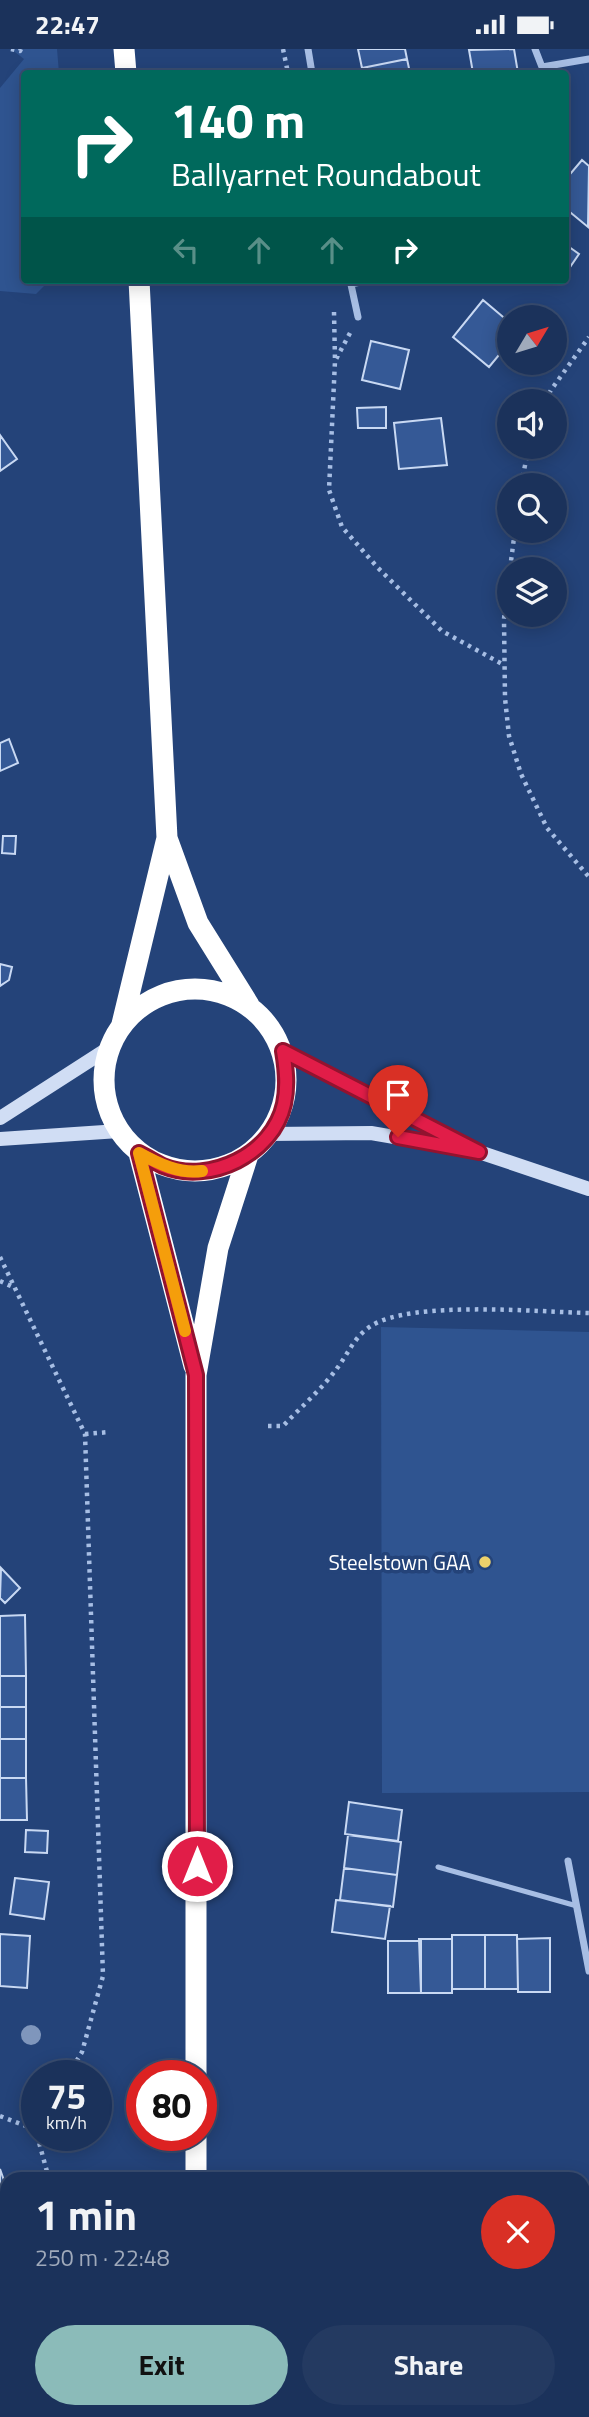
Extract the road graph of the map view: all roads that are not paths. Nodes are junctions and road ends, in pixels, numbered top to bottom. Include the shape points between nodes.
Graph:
1 (124, 49) edge
2 (308, 49) edge
3 (535, 49) edge
4 (589, 59) edge
5 (126, 70) edge
6 (312, 70) edge
7 (139, 284) edge
8 (351, 284) edge
9 (358, 317) road end
10 (167, 838) junction
11 (249, 1005) junction
12 (122, 1024) junction
13 (109, 1048) junction
14 (283, 1051) junction
15 (0, 1118) edge
16 (119, 1131) junction
17 (270, 1134) junction
18 (0, 1139) edge
19 (479, 1152) junction
20 (139, 1153) junction
21 (248, 1155) junction
22 (589, 1189) edge
23 (196, 1375) junction
24 (568, 1861) dead end
25 (438, 1867) dead end
26 (577, 1906) junction
27 (589, 1971) edge
28 (196, 2060) edge
29 (196, 2151) edge
30 (196, 2172) edge

1 - 5 highway
2 - 6 street
3 - 4 street via 542,67
7 - 10 highway
8 - 9 street
10 - 11 highway via 198,923
10 - 12 highway
11 - 12 highway via 224,993 187,989 143,1004
11 - 14 highway via 269,1025
12 - 13 highway
13 - 15 street
13 - 16 highway via 103,1076 107,1105
14 - 17 highway via 287,1079 283,1107
14 - 19 street
16 - 18 street
16 - 20 highway
17 - 19 street via 371,1133
17 - 21 highway
19 - 22 street
20 - 21 highway via 165,1167 194,1172 222,1168
20 - 23 highway
21 - 23 highway via 218,1248
23 - 28 highway
24 - 26 street
25 - 26 lane
26 - 27 street
29 - 30 highway

